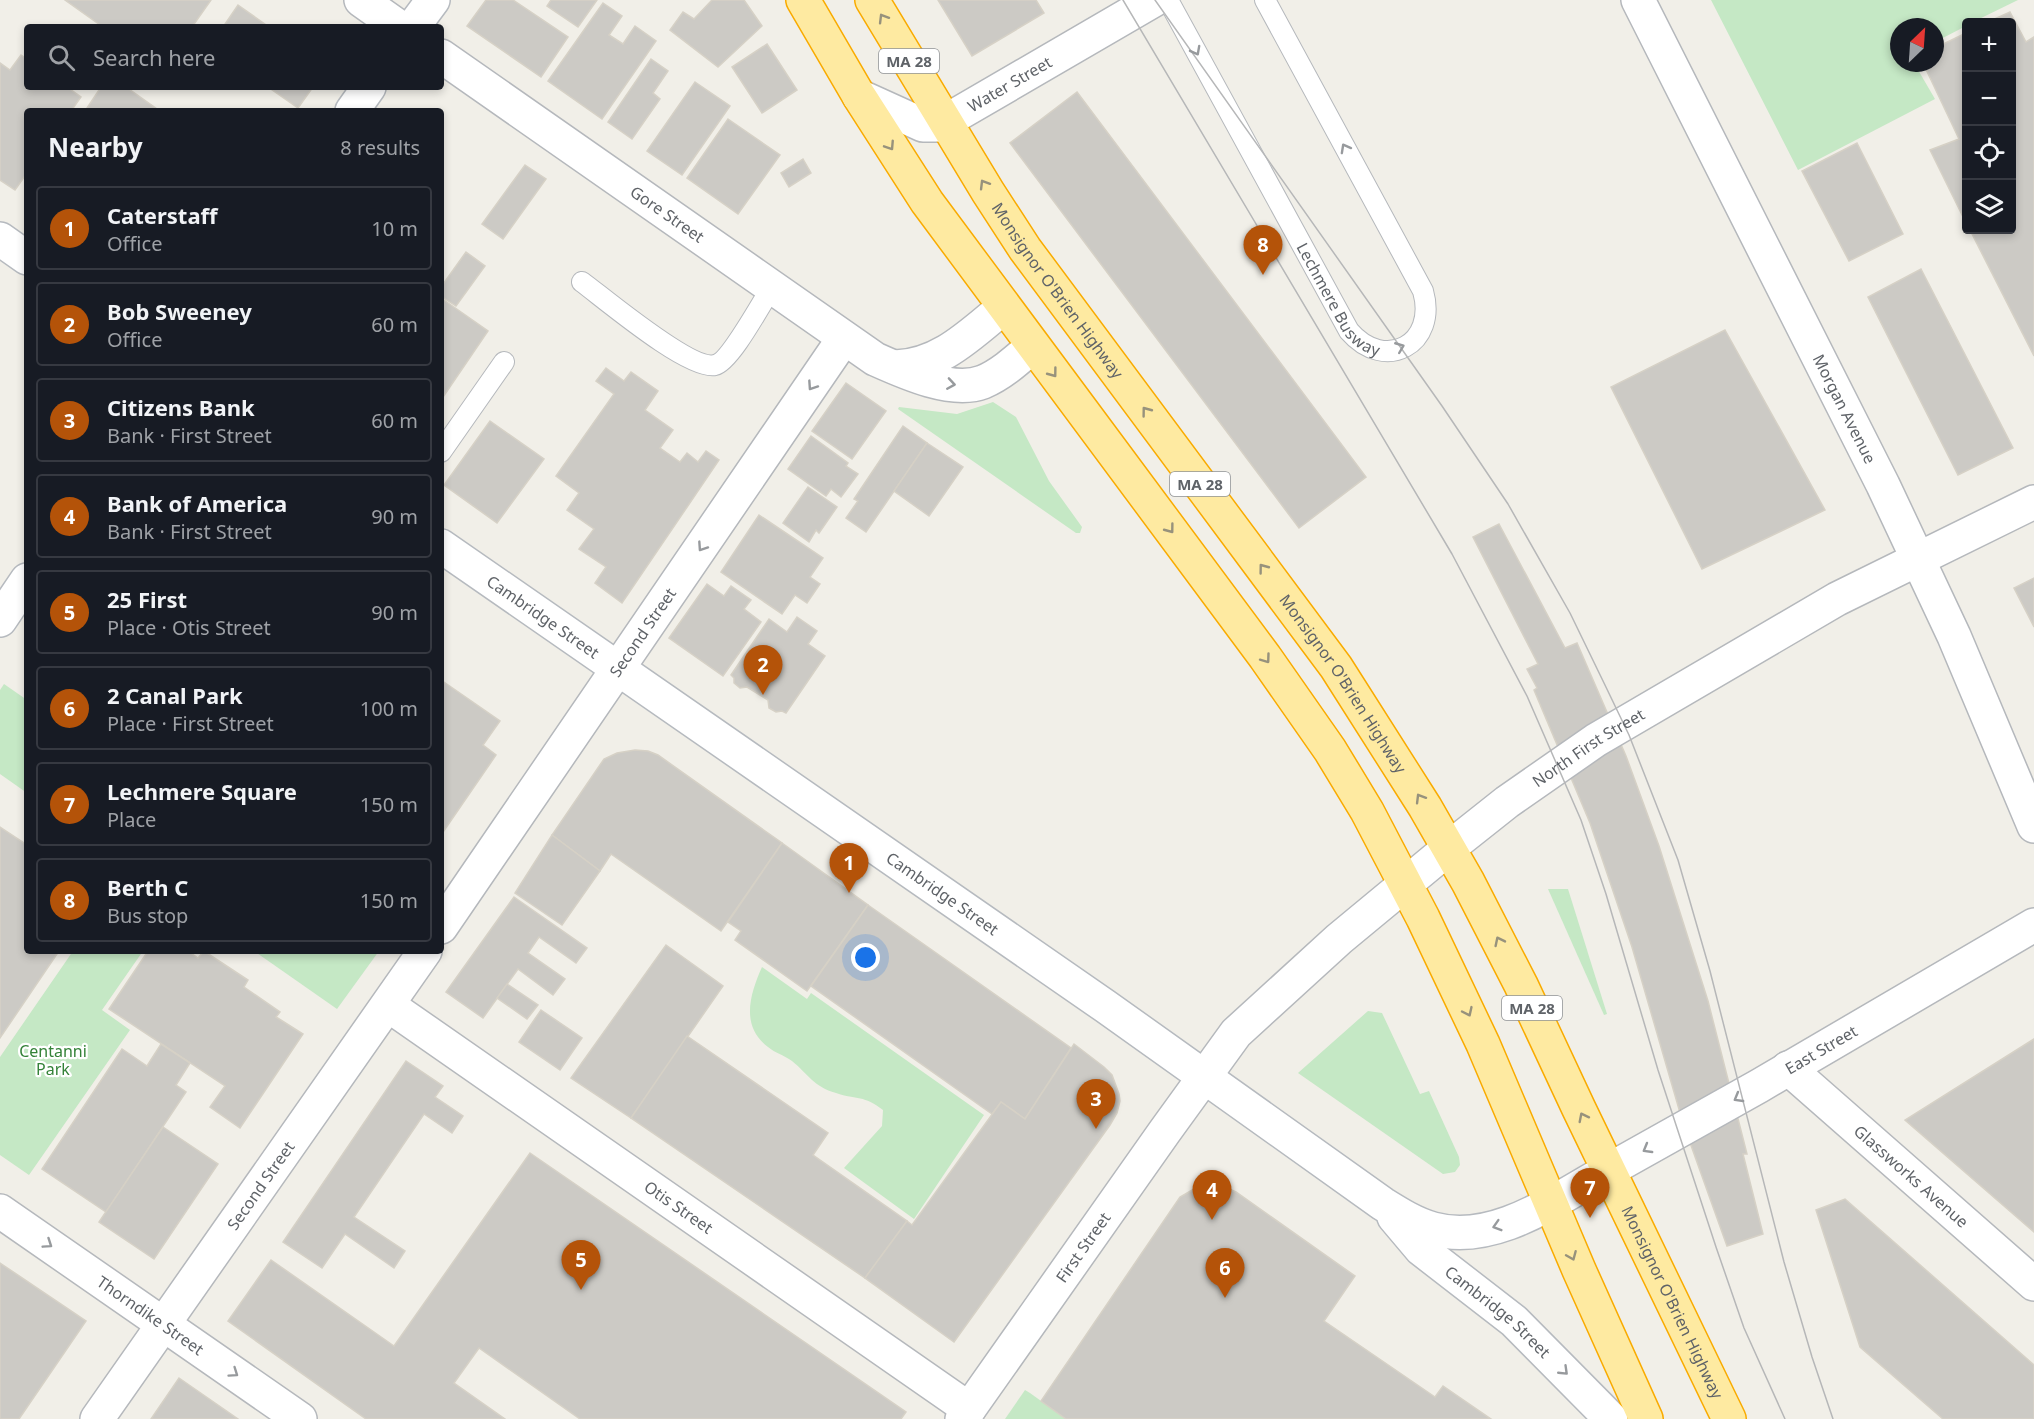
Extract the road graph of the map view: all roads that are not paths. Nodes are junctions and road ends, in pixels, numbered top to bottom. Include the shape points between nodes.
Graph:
1 (361, 0) edge
2 (433, 0) edge
3 (803, 0) edge
4 (872, 0) edge
5 (1154, 0) edge
6 (1168, 0) edge
7 (1265, 0) edge
8 (1638, 0) edge
9 (395, 24) edge
10 (415, 24) edge
11 (444, 59) edge
12 (367, 90) edge
13 (860, 96) junction
14 (354, 108) edge
15 (946, 122) junction
16 (0, 239) edge
17 (24, 256) edge
18 (582, 282) dead end
19 (772, 287) junction
20 (1004, 307) junction
21 (844, 338) junction
22 (1033, 346) junction
23 (504, 362) dead end
24 (895, 367) junction
25 (444, 448) edge
26 (2034, 502) edge
27 (444, 548) edge
28 (1918, 559) junction
29 (24, 584) edge
30 (0, 620) edge
31 (618, 670) junction
32 (2034, 826) edge
33 (1449, 849) junction
34 (1406, 884) junction
35 (444, 923) edge
36 (2034, 926) edge
37 (423, 954) edge
38 (388, 1005) junction
39 (1788, 1068) junction
40 (1204, 1077) junction
41 (1609, 1170) junction
42 (1550, 1202) junction
43 (1383, 1204) junction
44 (0, 1211) edge
45 (2034, 1284) edge
46 (165, 1324) junction
47 (966, 1414) edge
48 (97, 1419) edge
49 (300, 1419) edge
50 (1611, 1419) edge
51 (1646, 1419) edge
52 (1729, 1419) edge

1 - 9 street
2 - 10 street
3 - 13 highway, MA 28
15 -> 4 highway, Monsignor O'Brien Highway / MA 28
5 - 15 street, Water Street
6 -> 7 lane, Lechmere Busway via 1349,331 1371,348 1397,350 1412,342 1425,322 1423,291
8 - 28 street, Morgan Avenue
11 - 19 street, Gore Street
12 - 14 street
13 - 15 street, Water Street via 923,125
13 -> 20 highway, MA 28 via 927,202
33 -> 15 highway, Monsignor O'Brien Highway / MA 28 via 1336,667 1029,255
16 - 17 street
18 - 19 lane via 674,350 702,364 715,365 733,349
19 - 21 street, Gore Street
20 - 22 highway, MA 28
20 - 24 street via 938,357 918,365
21 - 24 street, Gore Street
21 -> 31 street, Second Street
24 -> 22 street, Gore Street via 947,384 968,386 992,378
22 -> 34 highway, MA 28 via 1288,689 1355,791
23 - 25 lane
26 - 28 street, North First Street
27 - 31 street, Cambridge Street
28 - 32 street, Morgan Avenue
28 - 33 street, North First Street via 1837,599 1596,740 1507,802
29 - 30 street
31 - 35 street, Second Street
31 - 40 street, Cambridge Street
33 - 34 street, North First Street
41 -> 33 highway, Monsignor O'Brien Highway / MA 28 via 1521,984
34 - 40 street, North First Street via 1246,1022
34 -> 42 highway, MA 28 via 1483,1044
36 - 39 street, East Street
37 - 38 street, Second Street
38 - 46 street, Second Street
38 - 47 street, Otis Street
39 -> 41 street, East Street
39 - 45 street, Glassworks Avenue
40 - 43 street, Cambridge Street
40 - 47 street, First Street
41 - 42 street, Cambridge Street
41 - 52 highway, Monsignor O'Brien Highway / MA 28
42 -> 43 street, Cambridge Street via 1500,1226 1459,1232 1420,1225
42 -> 51 highway, MA 28
43 -> 50 street, Cambridge Street via 1421,1249 1514,1321
44 -> 46 street, Thorndike Street
46 - 48 street, Second Street
46 -> 49 street, Thorndike Street

